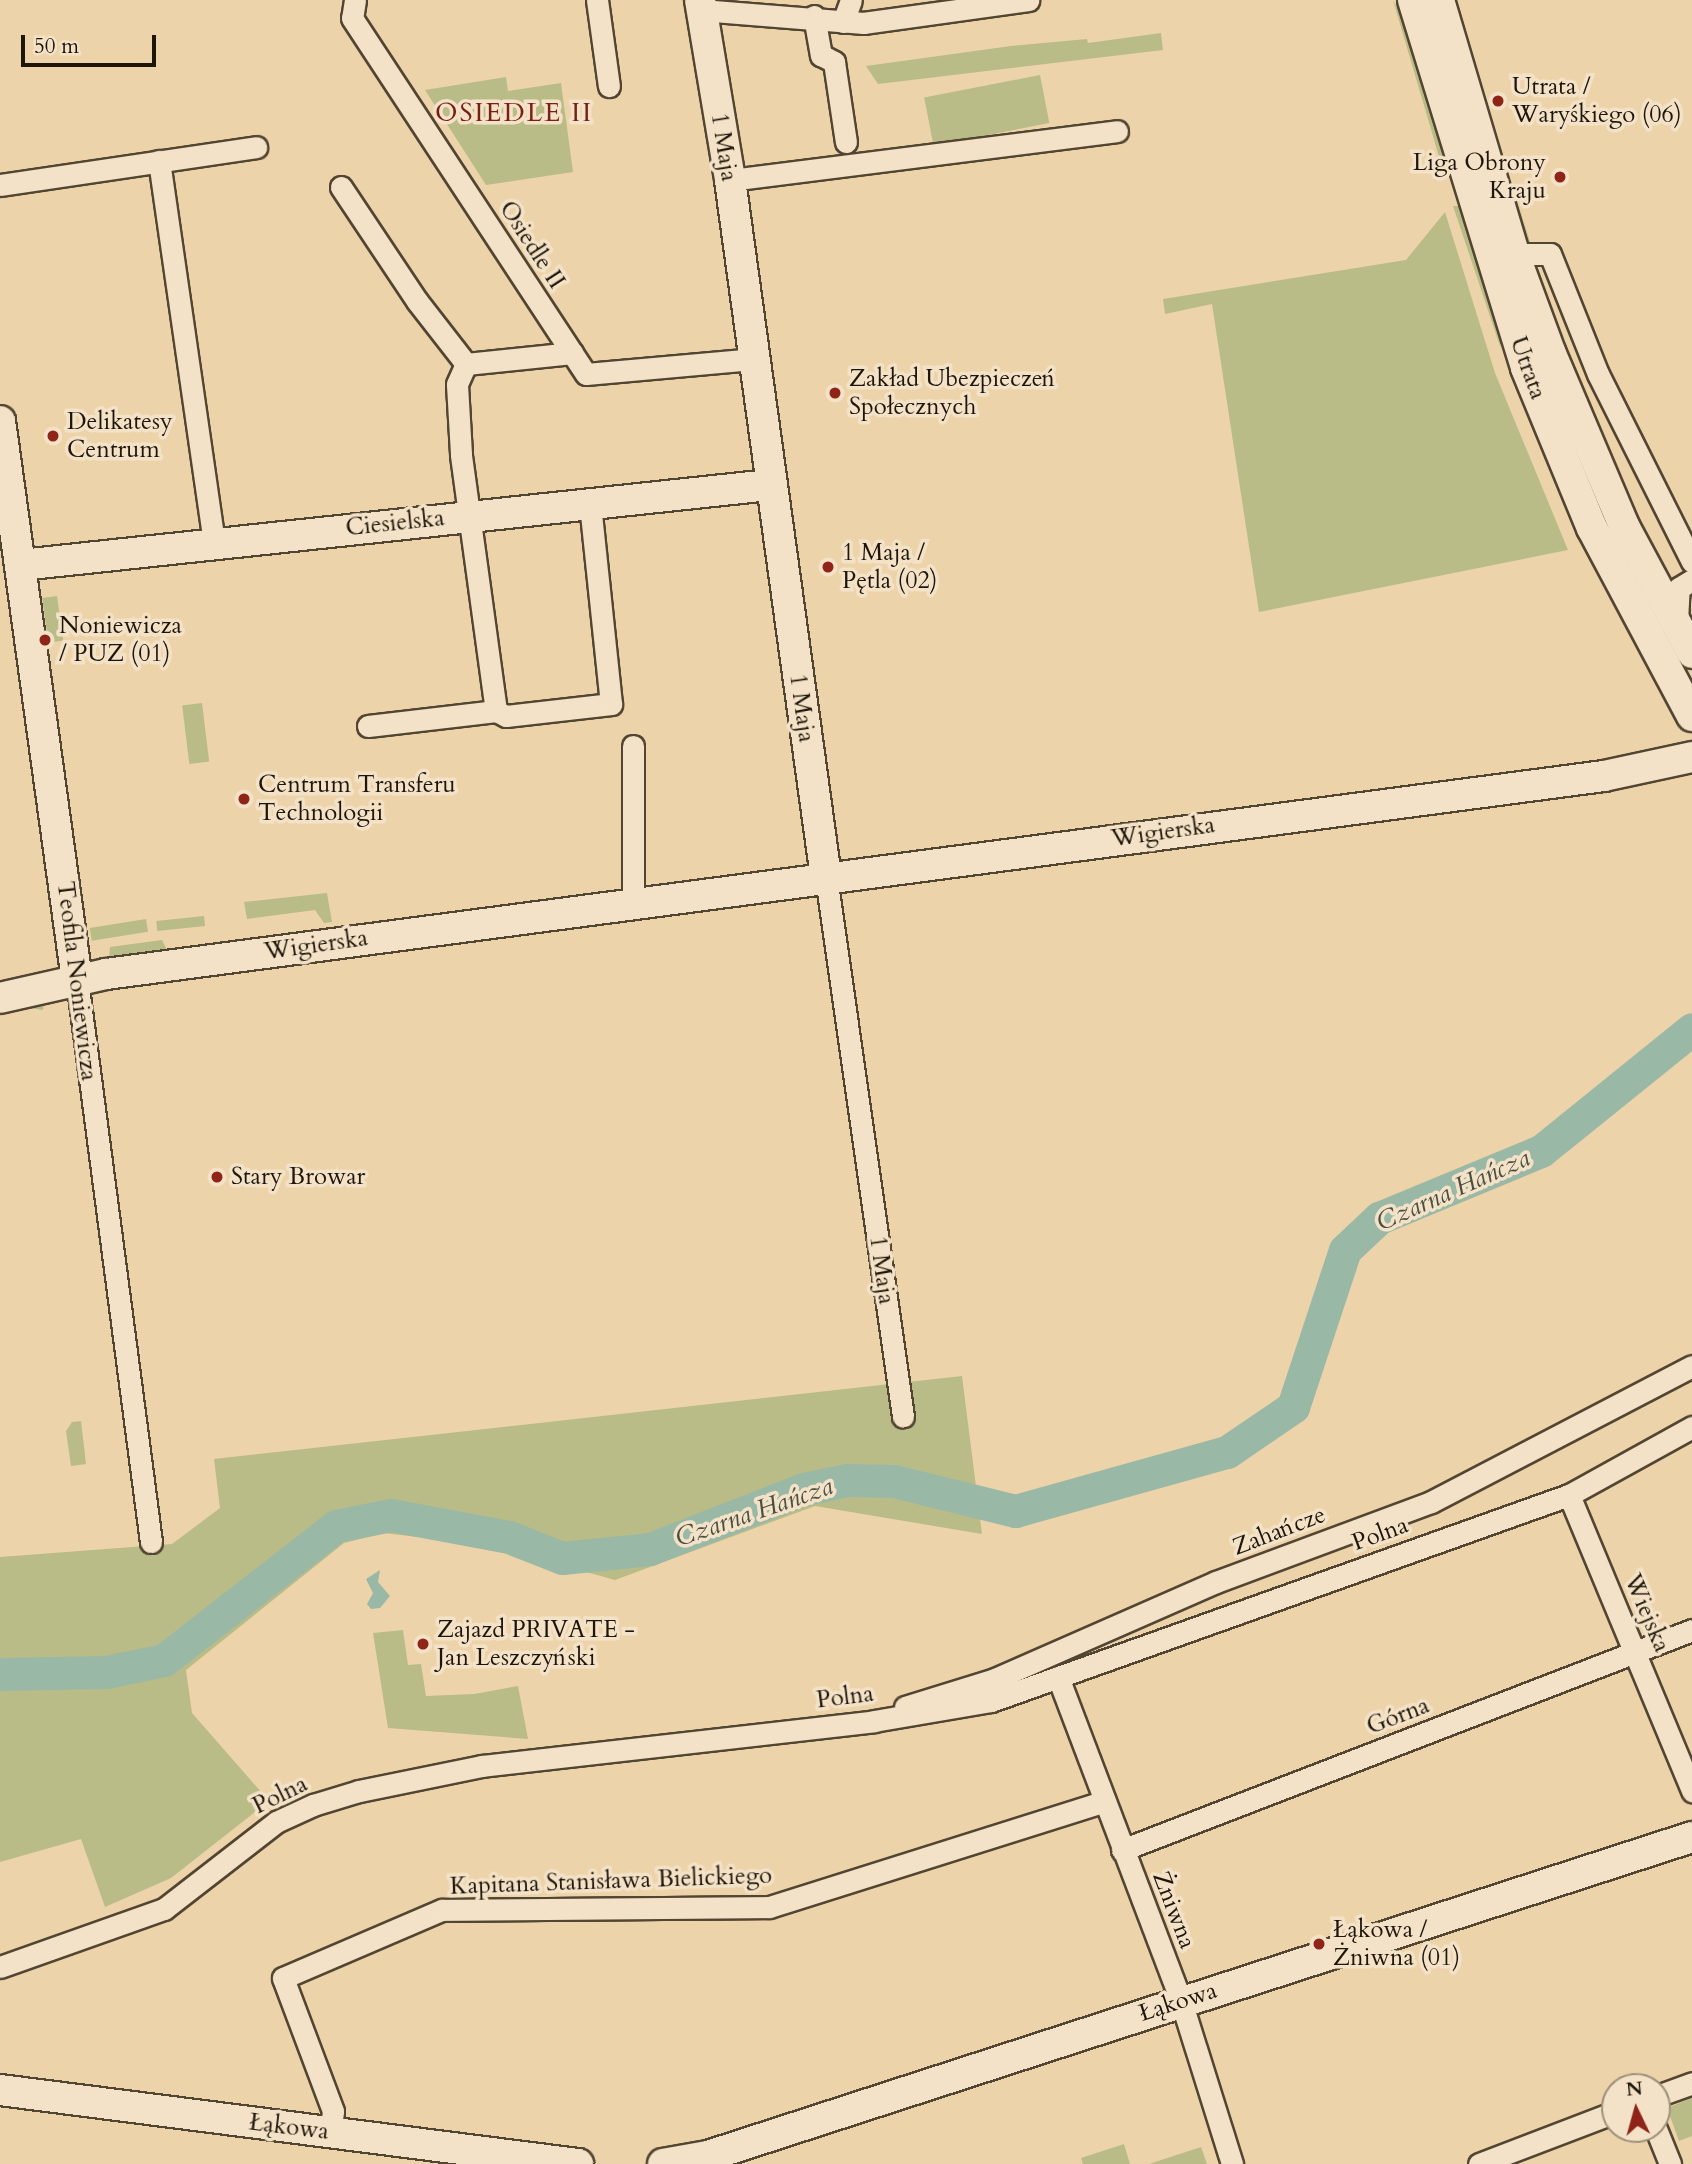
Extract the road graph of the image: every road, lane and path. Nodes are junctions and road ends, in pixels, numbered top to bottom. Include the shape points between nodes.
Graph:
1 (355, 0) edge
2 (597, 0) edge
3 (850, 0) edge
4 (1028, 0) edge
5 (1413, 0) edge
6 (1439, 0) edge
7 (701, 5) edge
8 (814, 16) junction
9 (844, 22) junction
10 (609, 86) dead end
11 (1117, 131) dead end
12 (846, 142) dead end
13 (256, 147) dead end
14 (159, 161) junction
15 (730, 180) junction
16 (0, 185) edge
17 (341, 187) dead end
18 (1514, 254) junction
19 (572, 353) junction
20 (755, 359) junction
21 (466, 364) junction
22 (0, 421) edge
23 (770, 485) junction
24 (590, 503) junction
25 (467, 515) junction
26 (214, 543) junction
27 (1692, 562) edge
28 (21, 565) junction
29 (1692, 580) edge
30 (1678, 627) junction
31 (1692, 653) edge
32 (496, 711) junction
33 (1692, 716) edge
34 (368, 726) dead end
35 (633, 746) dead end
36 (1692, 757) edge
37 (826, 877) junction
38 (633, 902) junction
39 (77, 980) junction
40 (0, 998) edge
41 (1692, 1366) edge
42 (903, 1417) dead end
43 (1692, 1427) edge
44 (1569, 1494) junction
45 (151, 1542) dead end
46 (1692, 1630) edge
47 (1636, 1653) junction
48 (1058, 1677) junction
49 (874, 1721) junction
50 (1692, 1791) edge
51 (1102, 1802) junction
52 (1692, 1837) edge
53 (1122, 1850) junction
54 (0, 1967) edge
55 (1181, 2001) junction
56 (1692, 2083) edge
57 (0, 2091) edge
58 (1671, 2091) edge
59 (1601, 2117) edge
60 (330, 2133) junction
61 (1662, 2143) edge
62 (578, 2164) edge
63 (663, 2164) edge
64 (1232, 2164) edge
65 (1479, 2164) edge
66 (1670, 2164) edge

1 - 19 street, Osiedle II via 352,18
2 - 10 street
3 - 9 street
4 - 9 street
5 - 33 street, Utrata via 1526,368 1592,528
6 - 18 street, Utrata
7 - 8 street
7 - 15 street, 1 Maja
8 - 9 street
8 - 12 street via 821,55 834,62
11 - 15 street
13 - 14 street
14 - 16 street
14 - 26 street
15 - 20 street, 1 Maja
17 - 21 street via 417,301
18 - 27 street via 1550,254 1598,374
18 - 30 street, Utrata via 1583,437
19 - 20 street, Osiedle II via 586,374
19 - 21 street
20 - 23 street, 1 Maja
21 - 25 street via 457,384
22 - 28 street, Teofila Noniewicza
23 - 24 street, Ciesielska
23 - 37 street, 1 Maja
24 - 25 street, Ciesielska
24 - 32 street via 611,704 506,716
25 - 26 street, Ciesielska
25 - 32 street
26 - 28 street, Ciesielska
28 - 39 street, Teofila Noniewicza
29 - 30 street via 1679,588
30 - 31 street, Utrata
32 - 34 street
35 - 38 street
36 - 37 street, Wigierska via 1604,776
37 - 38 street, Wigierska
37 - 42 street, 1 Maja
38 - 39 street, Wigierska
39 - 40 street, Wigierska
39 - 45 street, Teofila Noniewicza
41 - 49 street, Zahańcze via 1431,1502 1216,1582 996,1679
43 - 44 street, Polna
44 - 47 street, Wiejska
44 - 48 street, Polna
46 - 47 street, Górna
47 - 50 street, Wiejska
47 - 53 street, Górna
48 - 49 street, Polna via 960,1709
48 - 51 street, Żniwna
49 - 54 street, Polna via 547,1757 359,1791 276,1822 164,1909
51 - 53 street, Żniwna
51 - 60 street, Kapitana Stanisława Bielickiego via 769,1906 442,1910 283,1978 333,2111
52 - 55 street, Łąkowa
53 - 55 street, Żniwna
55 - 63 street, Łąkowa via 708,2155
55 - 64 street, Żniwna
56 - 58 street
57 - 60 street, Łąkowa
59 - 65 street
60 - 62 street, Łąkowa
61 - 66 street

